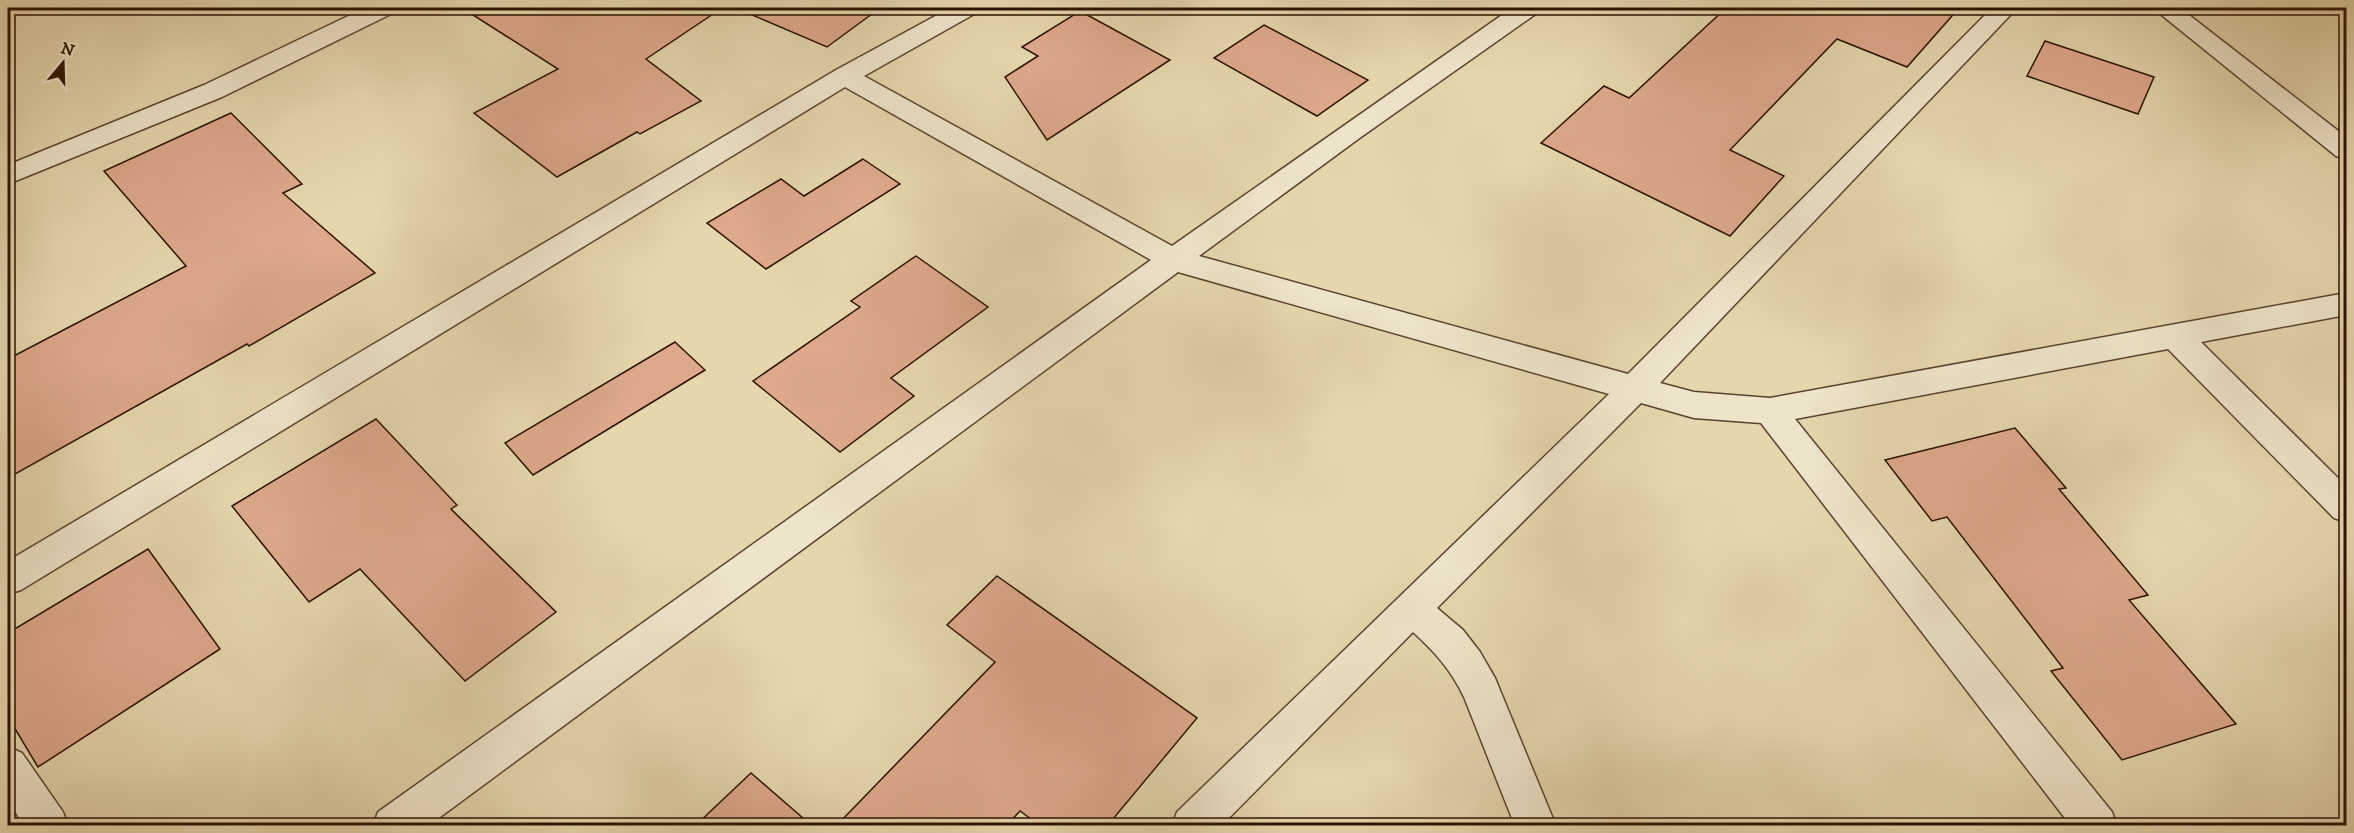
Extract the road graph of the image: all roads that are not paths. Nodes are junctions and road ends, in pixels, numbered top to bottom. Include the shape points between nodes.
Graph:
1 (384, 8) edge
2 (967, 8) edge
3 (1528, 8) edge
4 (2004, 8) edge
5 (2165, 8) edge
6 (845, 76) junction
7 (2346, 150) edge
8 (8, 174) edge
9 (1174, 260) junction
10 (2346, 304) edge
11 (2175, 336) junction
12 (1634, 389) junction
13 (1770, 411) junction
14 (2346, 508) edge
15 (8, 579) edge
16 (1412, 609) junction
17 (8, 766) edge
18 (48, 825) edge
19 (393, 825) edge
20 (1192, 825) edge
21 (1536, 825) edge
22 (2097, 825) edge

1 - 8 street via 213,91
2 - 6 street
3 - 9 street
4 - 12 street
5 - 7 street
6 - 9 street
6 - 15 street
9 - 12 street
9 - 19 street
10 - 11 street
11 - 13 street
11 - 14 street
12 - 13 street via 1694,405
12 - 16 street
13 - 22 street
16 - 20 street
16 - 21 street via 1444,636 1467,664
17 - 18 street

